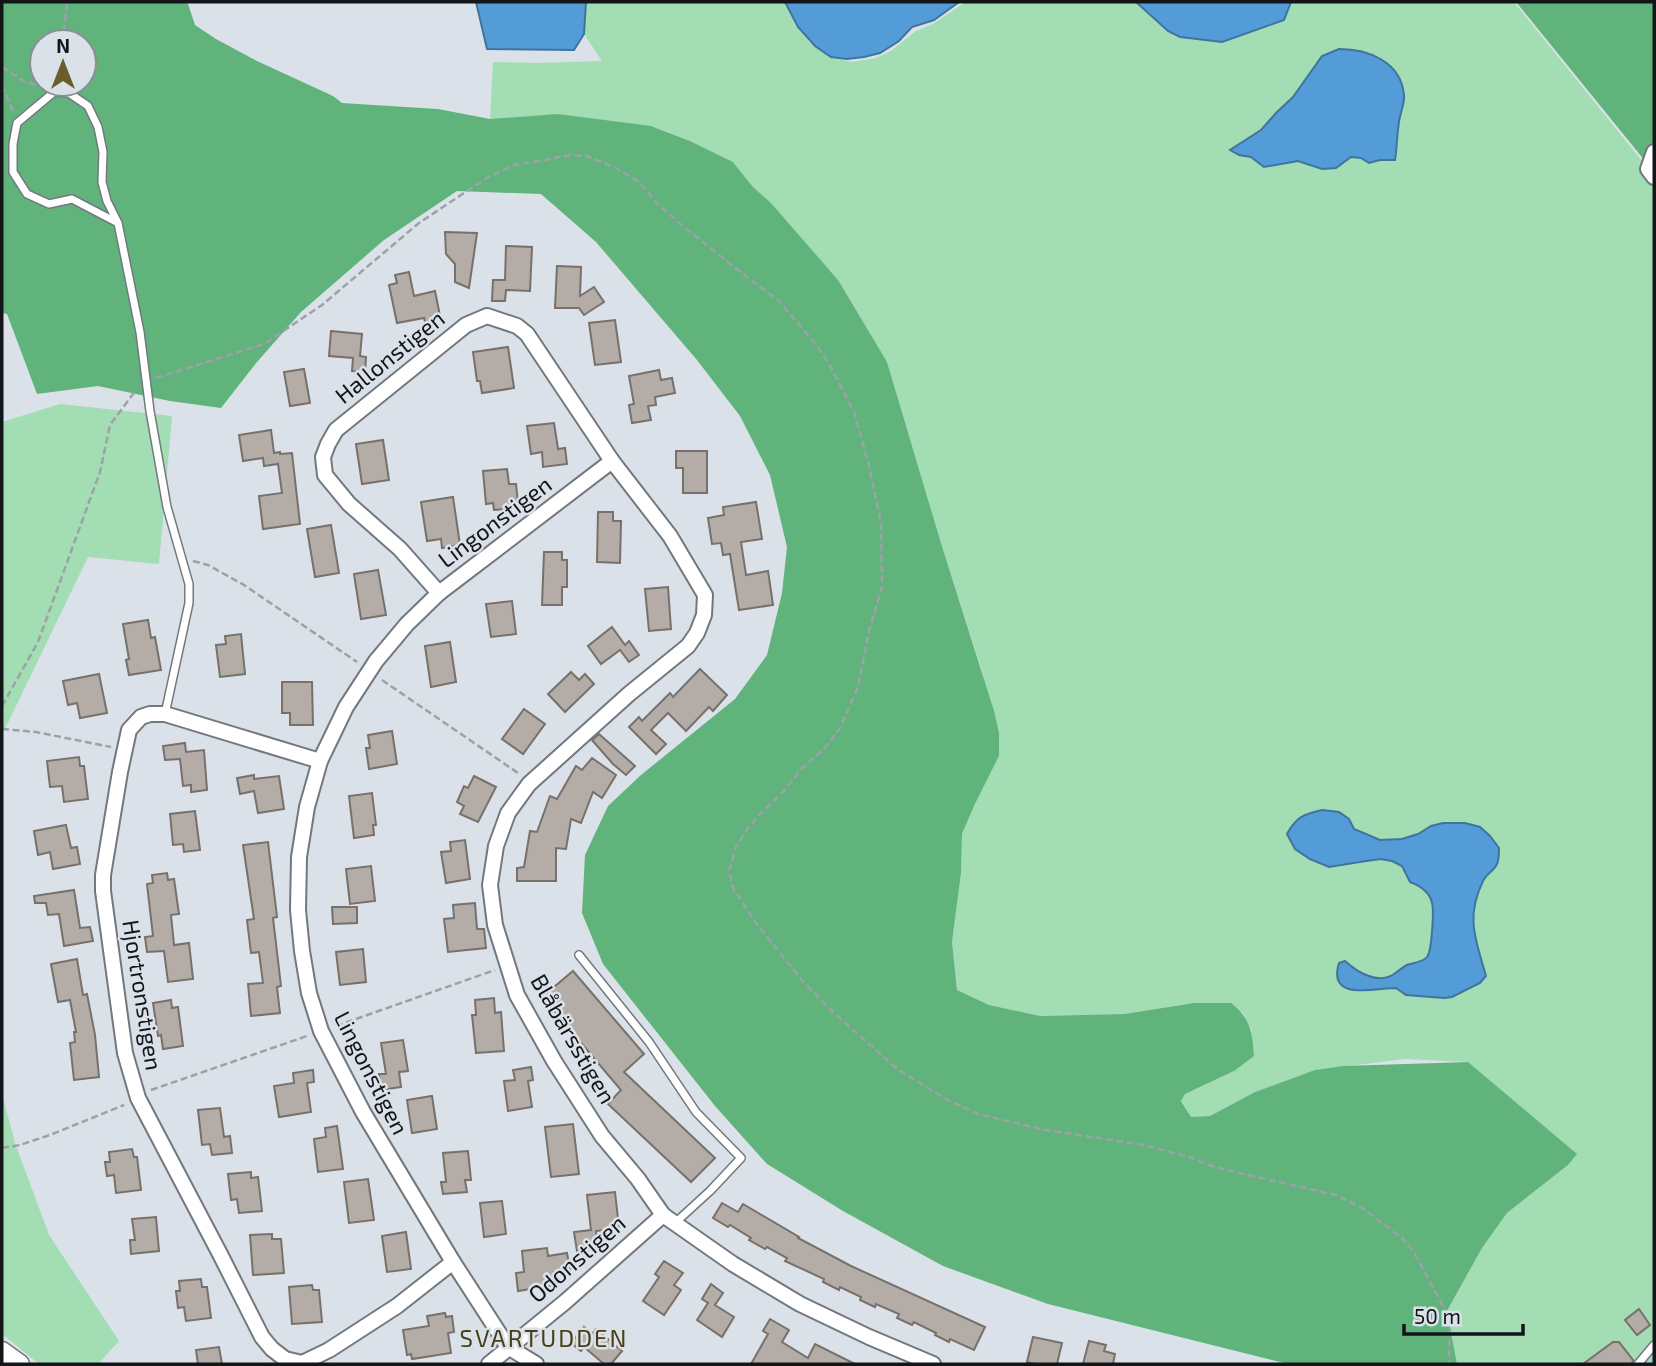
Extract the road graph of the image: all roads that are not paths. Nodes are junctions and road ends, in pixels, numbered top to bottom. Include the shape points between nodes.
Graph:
1 (1654, 152) edge
2 (1654, 177) edge
3 (118, 223) junction
4 (612, 461) junction
5 (439, 593) junction
6 (165, 714) junction
7 (320, 761) junction
8 (579, 955) dead end
9 (668, 1219) junction
10 (453, 1262) junction
11 (1654, 1345) edge
12 (508, 1347) junction
13 (2, 1351) edge
14 (20, 1364) edge
15 (489, 1364) edge
16 (536, 1364) edge
17 (933, 1364) edge
18 (1638, 1364) edge

1 - 2 street via 1648,169
3 - 3 lane via 102,182 103,152 88,106 69,93 54,92 17,123 13,172 27,194 50,204 72,199
3 - 6 lane via 167,508 188,584 189,603
4 - 5 street, Lingonstigen
4 - 5 street, Hallonstigen via 527,334 487,316 466,325 336,430 323,457 325,475 349,504 400,549
4 - 9 street, Blåbärsstigen via 670,537 705,595 704,615 688,646 529,784 508,813 496,846 490,886 495,925 517,995 602,1136
5 - 7 street, Lingonstigen via 376,660
6 - 7 street
6 - 10 street, Hjortronstigen via 150,714 129,730 103,875 125,1053 138,1098 262,1337 285,1359 302,1363 397,1306
7 - 10 street, Lingonstigen via 299,857 298,910 309,993 338,1066
8 - 9 lane via 649,1042 696,1112 741,1158 710,1191
9 - 12 street, Odonstigen
9 - 17 street, Blåbärsstigen via 800,1304
10 - 12 street, Lingonstigen
11 - 18 lane
12 - 15 street, Odonstigen
12 - 16 street, Lingonstigen
13 - 14 street

